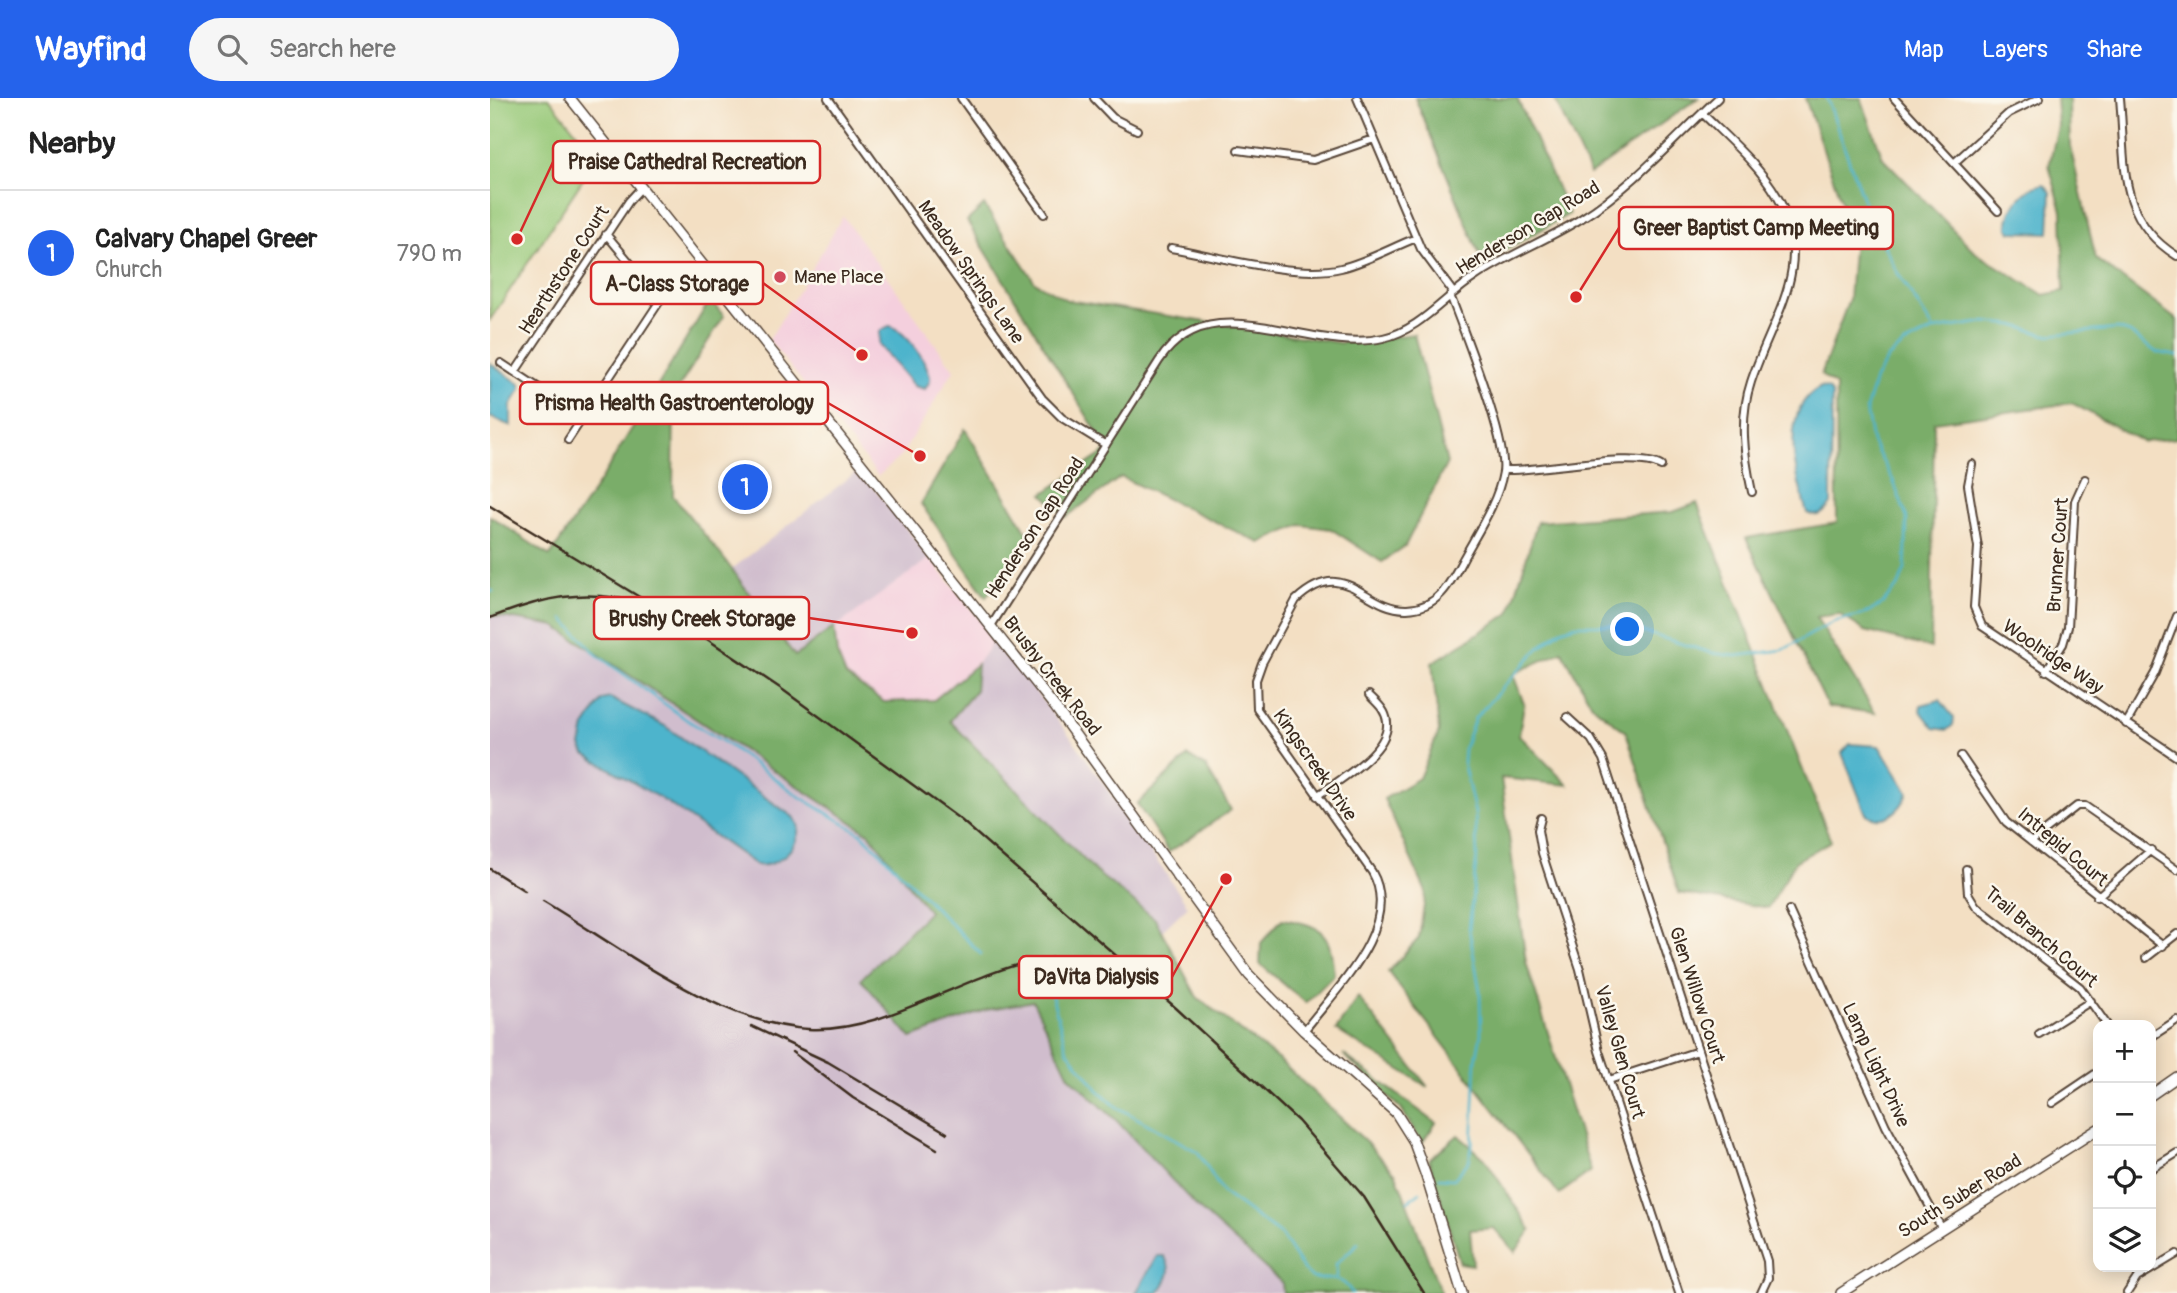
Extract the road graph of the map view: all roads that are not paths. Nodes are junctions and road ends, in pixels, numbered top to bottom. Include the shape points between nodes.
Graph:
1 (570, 98) edge
2 (828, 98) edge
3 (961, 98) edge
4 (1094, 98) edge
5 (1357, 98) edge
6 (1718, 98) edge
7 (1894, 98) edge
8 (2040, 98) edge
9 (2120, 98) edge
10 (1702, 113) junction
11 (1137, 130) dead end
12 (1374, 139) junction
13 (1238, 150) dead end
14 (1954, 163) junction
15 (641, 188) junction
16 (1998, 211) dead end
17 (1044, 214) dead end
18 (606, 234) junction
19 (1416, 238) junction
20 (1171, 248) dead end
21 (2177, 256) edge
22 (675, 278) dead end
23 (1452, 293) junction
24 (661, 300) junction
25 (501, 363) dead end
26 (515, 372) junction
27 (583, 417) junction
28 (568, 440) dead end
29 (1106, 445) junction
30 (1972, 464) dead end
31 (1661, 466) dead end
32 (1504, 470) junction
33 (2085, 479) dead end
34 (1752, 492) dead end
35 (2177, 616) edge
36 (991, 626) junction
37 (2046, 671) junction
38 (1369, 695) dead end
39 (1567, 717) dead end
40 (2126, 724) junction
41 (1961, 756) dead end
42 (2177, 757) edge
43 (1317, 796) junction
44 (1541, 818) dead end
45 (2031, 842) junction
46 (2151, 850) junction
47 (1966, 869) dead end
48 (2177, 870) edge
49 (2097, 897) junction
50 (1789, 910) dead end
51 (2177, 934) edge
52 (2162, 946) junction
53 (2146, 958) dead end
54 (2091, 1001) junction
55 (2104, 1020) edge
56 (2177, 1020) edge
57 (1304, 1031) junction
58 (2039, 1034) dead end
59 (2156, 1034) edge
60 (1698, 1051) junction
61 (2093, 1075) edge
62 (2177, 1077) edge
63 (1608, 1080) junction
64 (2156, 1091) edge
65 (2052, 1103) dead end
66 (2093, 1132) edge
67 (2177, 1153) edge
68 (2156, 1166) edge
69 (1942, 1229) junction
70 (2177, 1254) edge
71 (1462, 1293) edge
72 (1679, 1293) edge
73 (1760, 1293) edge
74 (1841, 1293) edge
75 (2127, 1293) edge

1 - 15 main road, Brushy Creek Road
2 - 29 street, Meadow Springs Lane via 1042,398 1062,418
3 - 17 street
4 - 11 street via 1112,118
5 - 12 street
6 - 10 street, Henderson Gap Road
7 - 14 street
8 - 14 street via 2008,113
9 - 21 street via 2132,206 2150,236
10 - 23 street, Henderson Gap Road via 1604,204
10 - 34 street via 1777,195 1793,249 1791,284 1750,383 1744,416 1743,442
12 - 13 street via 1312,160
12 - 19 street
14 - 16 street
15 - 18 street, Hearthstone Court
15 - 36 main road, Brushy Creek Road
18 - 24 street
18 - 26 street, Hearthstone Court
19 - 20 street via 1326,271
19 - 23 street
22 - 24 street
23 - 29 street, Henderson Gap Road via 1411,327 1380,339 1334,340 1247,323 1222,323 1191,331 1164,353
23 - 32 street via 1503,449
24 - 27 street
25 - 26 street
26 - 27 street
27 - 28 street
29 - 36 street, Henderson Gap Road
30 - 37 street, Woolridge Way via 1968,485 1978,547 1975,612 1991,635
31 - 32 street via 1641,459
32 - 43 street, Kingscreek Drive via 1460,566 1443,594 1431,603 1404,609 1340,582 1315,586 1296,600 1262,663 1254,696 1265,723
33 - 37 street, Brunner Court via 2075,501 2068,627
35 - 40 street via 2155,673
36 - 57 main road, Brushy Creek Road via 1235,956
37 - 40 street, Woolridge Way
38 - 43 street via 1383,709 1386,734 1374,753
39 - 60 street, Glen Willow Court via 1591,739 1603,760
40 - 42 street, Woolridge Way
41 - 45 street, Intrepid Court via 2006,822
43 - 57 street, Kingscreek Drive via 1372,872 1382,901 1377,923 1339,992
44 - 63 street, Valley Glen Court via 1542,853 1580,969
45 - 46 street via 2081,805
45 - 49 street, Intrepid Court
46 - 48 street
46 - 49 street
47 - 54 street, Trail Branch Court via 1968,893 1976,906 2080,987
49 - 52 street, Intrepid Court
50 - 69 street, Lamp Light Drive via 1886,1126
51 - 52 street
52 - 53 street
54 - 55 street, Trail Branch Court
54 - 58 street
56 - 59 street
57 - 71 main road, Brushy Creek Road via 1381,1097 1407,1130
60 - 63 street
60 - 73 street, Glen Willow Court via 1767,1261 1768,1278
61 - 65 street
62 - 64 main road
63 - 72 street, Valley Glen Court
66 - 69 main road, South Suber Road
67 - 68 street
69 - 74 main road, South Suber Road
70 - 75 street via 2137,1278

